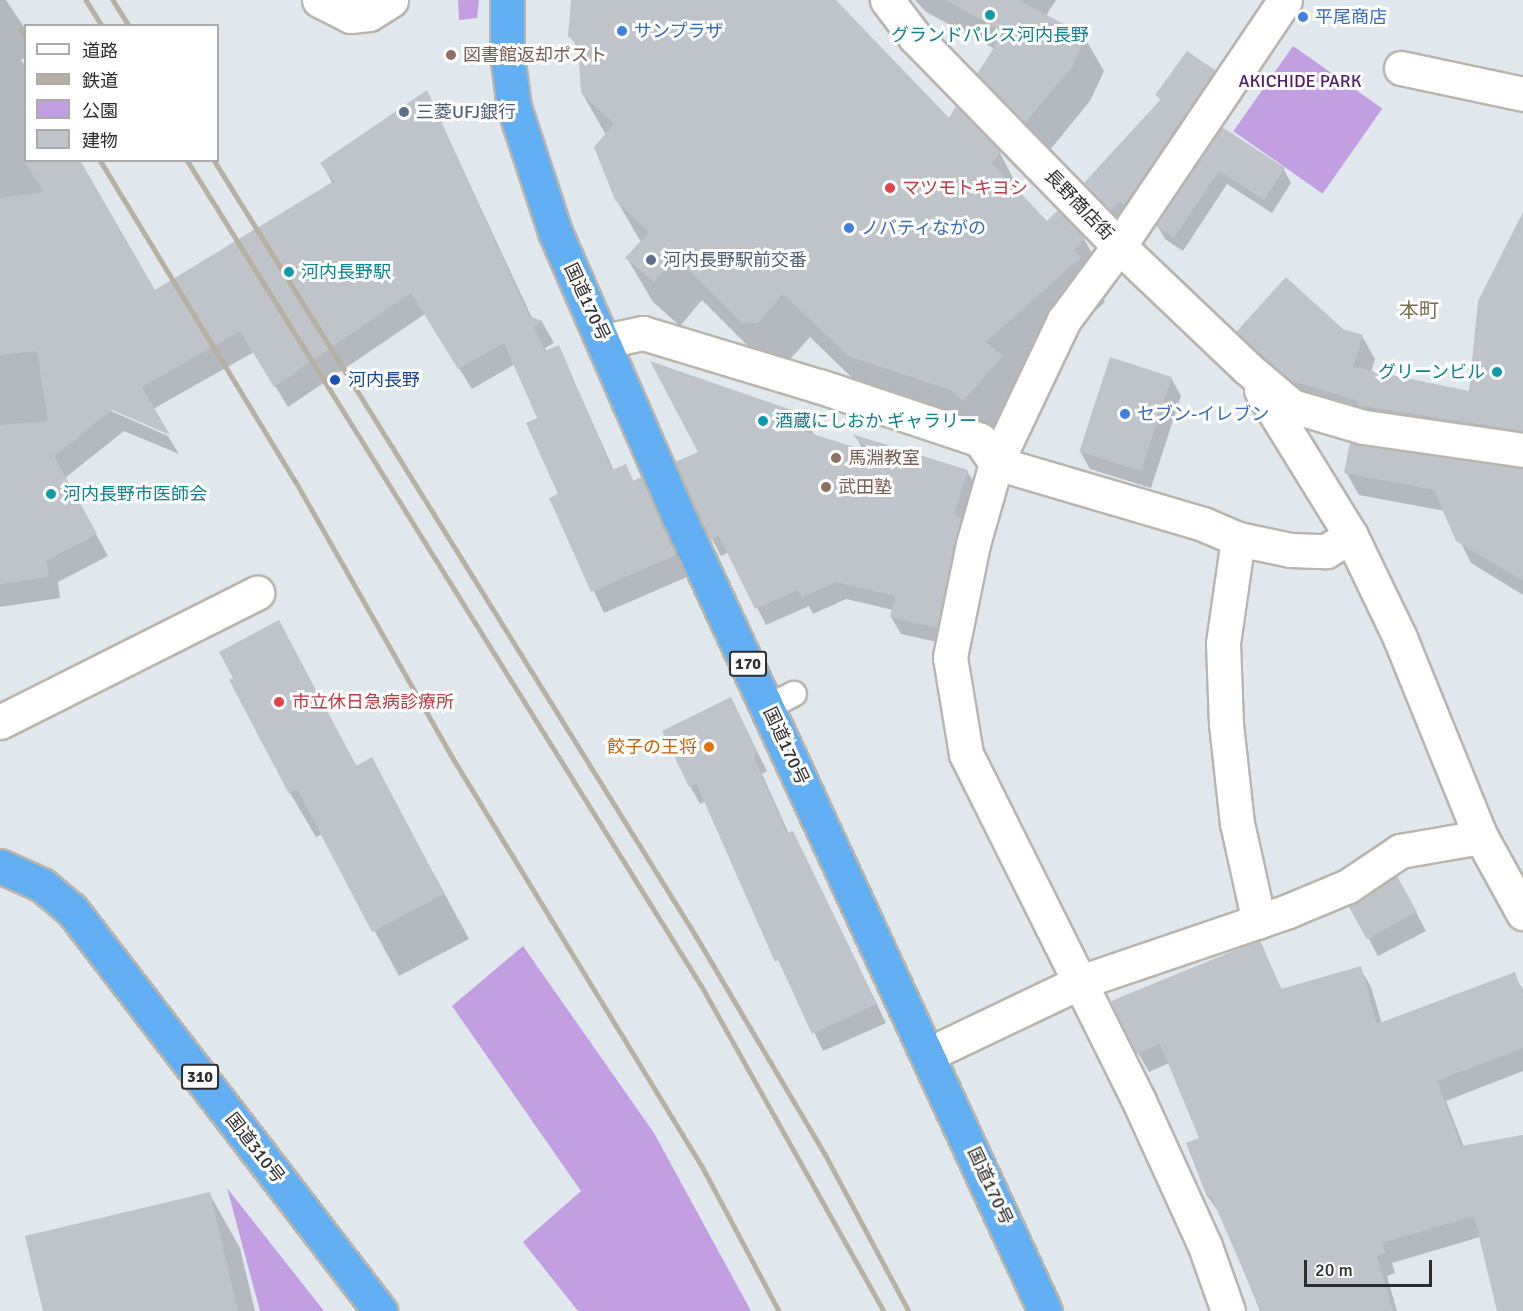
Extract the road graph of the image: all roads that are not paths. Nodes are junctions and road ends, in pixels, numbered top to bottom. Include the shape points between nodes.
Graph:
1 (319, 0) edge
2 (392, 0) edge
3 (507, 0) edge
4 (887, 0) edge
5 (1285, 0) edge
6 (1401, 68) dead end
7 (1523, 93) edge
8 (1119, 246) junction
9 (605, 341) junction
10 (1247, 368) junction
11 (1523, 450) edge
12 (996, 463) junction
13 (1351, 536) junction
14 (1238, 539) junction
15 (257, 593) dead end
16 (0, 722) edge
17 (1481, 837) junction
18 (0, 866) edge
19 (1523, 913) edge
20 (1258, 922) junction
21 (1080, 982) junction
22 (929, 1054) junction
23 (381, 1311) edge
24 (1045, 1311) edge
25 (1228, 1311) edge

1 - 2 street via 350,16 369,14
3 - 9 highway, 国道170号 / 170 via 507,54 514,107 555,232
4 - 8 street, 長野商店街 via 915,37
5 - 8 street, 長野商店街
6 - 7 street
8 - 10 street
8 - 12 street via 1064,320
9 - 12 street via 638,333 716,353 980,440
9 - 22 highway, 国道170号 / 170 via 679,517 781,701
10 - 11 street via 1292,406 1364,427
10 - 13 street
12 - 14 street via 1203,524
12 - 21 street via 973,544 950,657 966,754
13 - 14 street via 1326,551 1290,550
13 - 17 street via 1400,638
14 - 20 street via 1223,643 1226,724 1237,824
15 - 16 street
17 - 19 street
17 - 20 street via 1400,851 1348,886
18 - 23 highway, 国道310号 / 310 via 42,885 72,910
20 - 21 street
21 - 22 street
21 - 25 street via 1205,1246
22 - 24 highway, 国道170号 / 170

